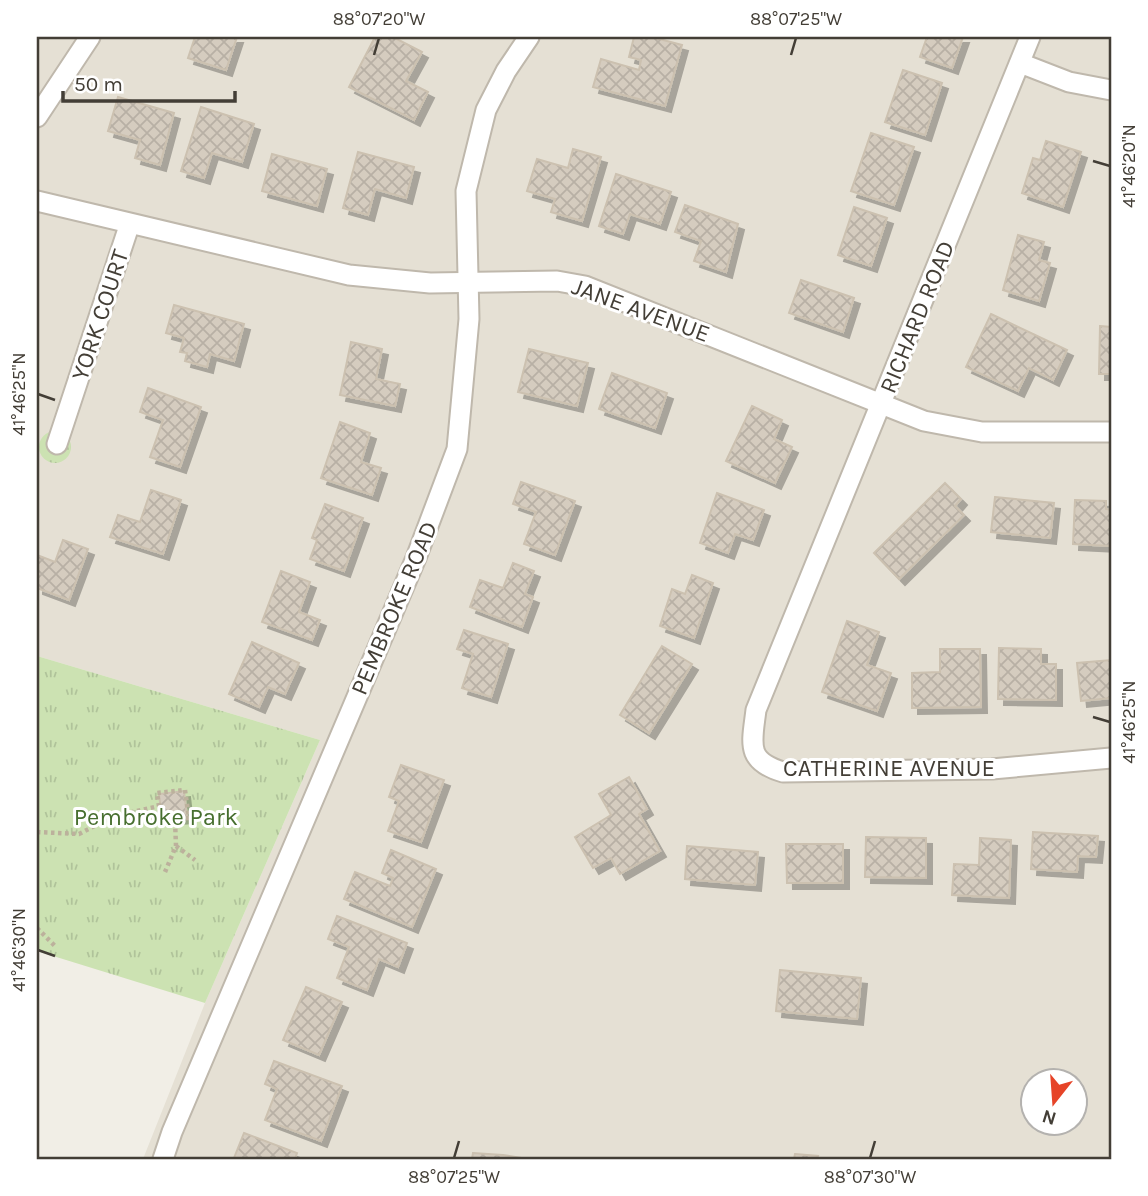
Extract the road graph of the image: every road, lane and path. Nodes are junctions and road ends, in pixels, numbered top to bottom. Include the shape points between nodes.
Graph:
1 (90, 37) edge
2 (529, 37) edge
3 (1030, 37) edge
4 (1020, 63) junction
5 (1111, 90) edge
6 (37, 117) edge
7 (37, 201) edge
8 (129, 226) junction
9 (465, 282) junction
10 (882, 402) junction
11 (1111, 432) edge
12 (57, 444) dead end
13 (803, 597) joint
14 (1111, 758) edge
15 (159, 806) junction
16 (175, 820) junction
17 (37, 832) edge
18 (176, 846) junction
19 (195, 860) dead end
20 (165, 872) dead end
21 (37, 928) edge
22 (56, 947) dead end
23 (163, 1159) edge

1 - 6 street
2 - 9 street, PEMBROKE ROAD via 486,110 472,160 466,191
3 - 4 street, RICHARD ROAD
4 - 5 street via 1069,82
4 - 10 street, RICHARD ROAD
7 - 8 street, JANE AVENUE
8 - 9 street, JANE AVENUE via 349,275
8 - 12 street, YORK COURT
9 - 10 street, JANE AVENUE via 557,281 585,286
9 - 23 street, PEMBROKE ROAD via 469,319 462,415 457,449 441,496
10 - 11 street, JANE AVENUE via 924,421 982,432
10 - 13 street, RICHARD ROAD
13 - 14 street, CATHERINE AVENUE via 756,710 752,741 755,757 766,767 783,772 992,769
15 - 16 path via 161,820
15 - 16 path via 158,793 186,790 189,818
15 - 17 path via 114,816 79,834
16 - 18 path
18 - 19 path
18 - 20 path
21 - 22 path

